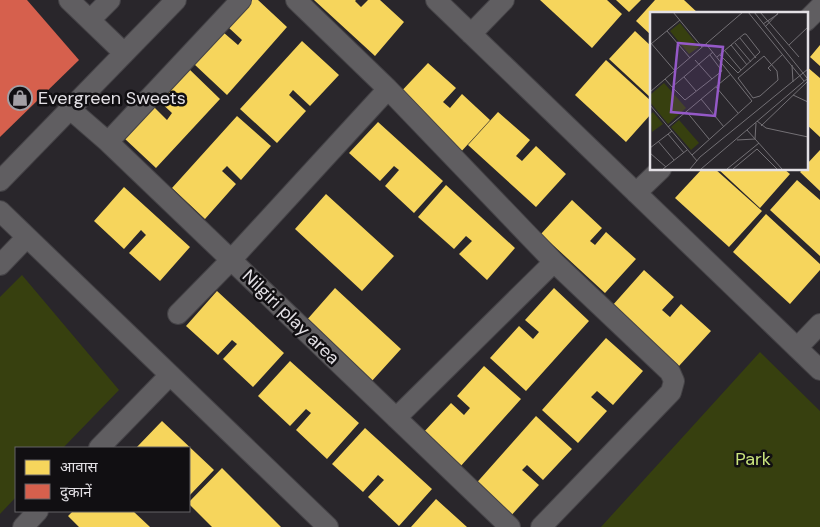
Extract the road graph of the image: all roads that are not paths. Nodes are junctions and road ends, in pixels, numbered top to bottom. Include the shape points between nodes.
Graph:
1 (69, 0) edge
2 (110, 0) edge
3 (176, 0) edge
4 (241, 0) edge
5 (296, 0) edge
6 (436, 0) edge
7 (504, 0) edge
8 (820, 7) edge
9 (808, 19) edge
10 (90, 20) junction
11 (471, 34) junction
12 (124, 53) junction
13 (388, 89) junction
14 (70, 109) junction
15 (108, 142) junction
16 (659, 170) edge
17 (0, 181) edge
18 (636, 193) junction
19 (0, 211) edge
20 (27, 237) junction
21 (231, 260) junction
22 (554, 262) junction
23 (0, 265) edge
24 (178, 314) dead end
25 (820, 324) edge
26 (797, 348) junction
27 (820, 370) edge
28 (170, 374) junction
29 (396, 418) junction
30 (100, 447) edge
31 (37, 512) edge
32 (23, 527) edge
33 (328, 527) edge
34 (510, 527) edge
35 (541, 527) edge

1 - 10 street
2 - 10 street
3 - 12 street
4 - 15 street
5 - 13 street
6 - 11 street
7 - 11 street
8 - 9 street
10 - 12 street
11 - 18 street
12 - 14 street
13 - 21 street
13 - 22 street
14 - 15 street, Nilgiri play area
14 - 17 street
15 - 21 street, Nilgiri play area
16 - 18 street
18 - 26 street
19 - 20 street
20 - 23 street
20 - 28 street
21 - 24 street
21 - 29 street, Nilgiri play area
22 - 29 street
22 - 35 street via 670,372 674,381 671,392
25 - 26 street
26 - 27 street
28 - 30 street
28 - 33 street
29 - 34 street, Nilgiri play area
31 - 32 street

